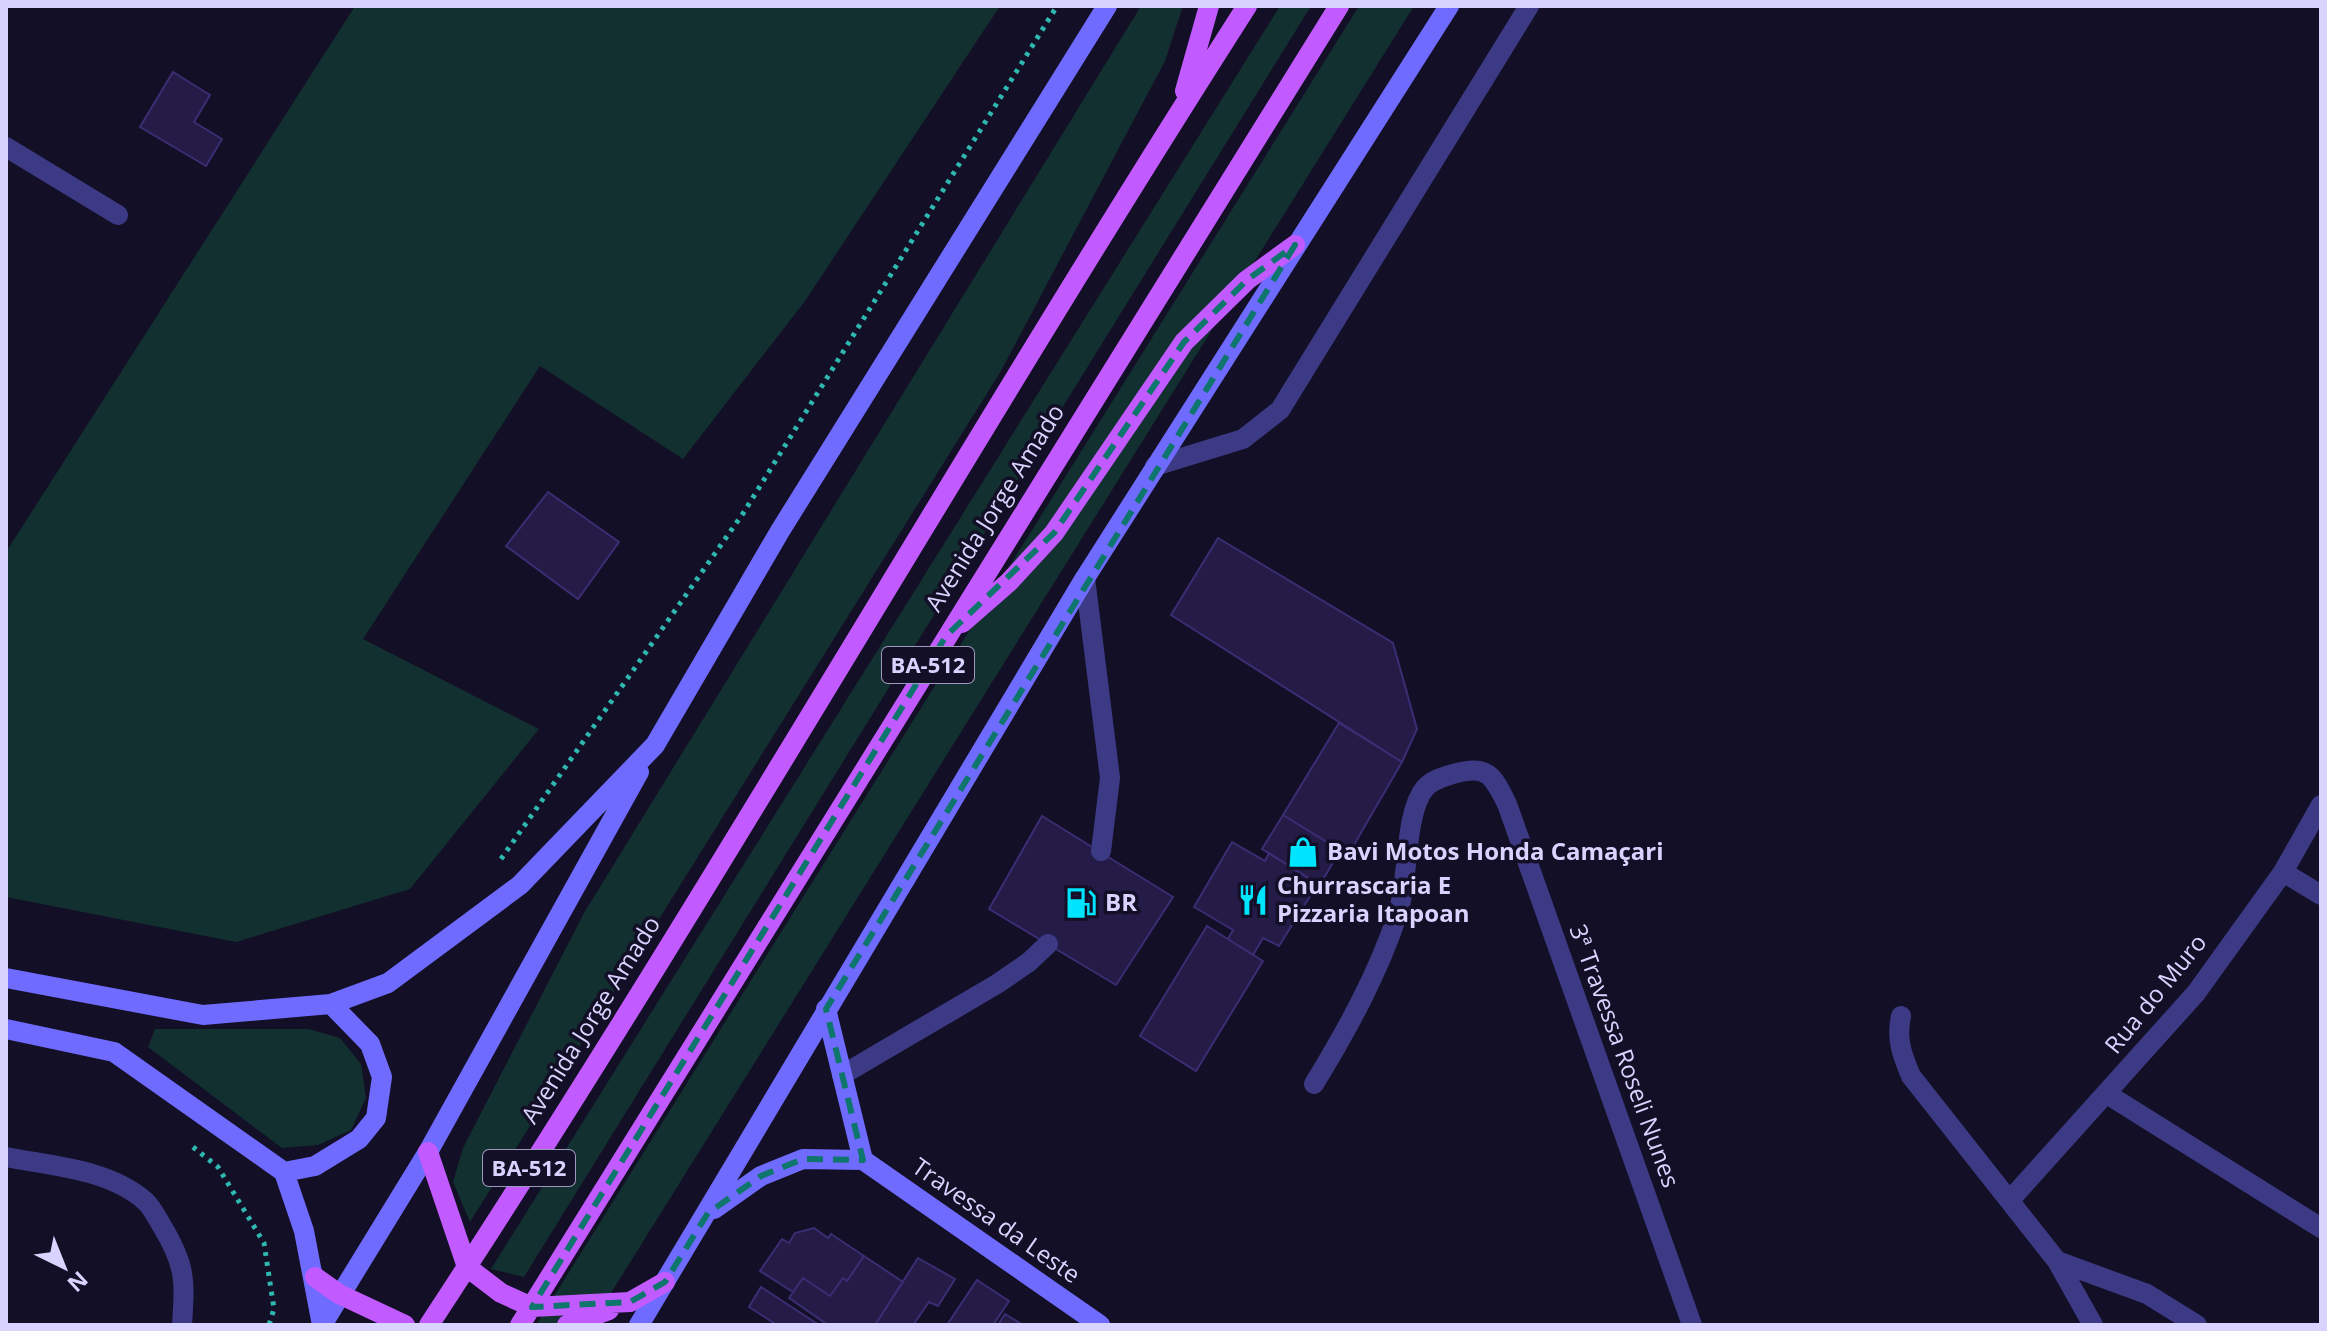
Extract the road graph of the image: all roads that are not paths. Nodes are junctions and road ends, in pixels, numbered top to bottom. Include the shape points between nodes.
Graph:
1 (1107, 6) edge
2 (1209, 6) edge
3 (1247, 6) edge
4 (1339, 6) edge
5 (1449, 6) edge
6 (1529, 6) edge
7 (1178, 115) junction
8 (6, 147) edge
9 (118, 215) dead end
10 (1295, 245) junction
11 (1155, 466) junction
12 (1085, 578) junction
13 (946, 636) junction
14 (655, 745) junction
15 (2321, 805) edge
16 (1101, 851) dead end
17 (2283, 872) junction
18 (2321, 895) edge
19 (1048, 944) dead end
20 (6, 978) edge
21 (331, 1004) junction
22 (826, 1009) junction
23 (1901, 1016) dead end
24 (6, 1029) edge
25 (842, 1075) junction
26 (1314, 1084) dead end
27 (2107, 1094) junction
28 (428, 1152) junction
29 (6, 1157) edge
30 (863, 1160) junction
31 (284, 1172) junction
32 (2010, 1200) junction
33 (708, 1213) junction
34 (2321, 1228) edge
35 (2057, 1261) junction
36 (467, 1267) junction
37 (315, 1277) junction
38 (665, 1282) junction
39 (339, 1294) junction
40 (630, 1302) junction
41 (532, 1307) junction
42 (182, 1325) edge
43 (322, 1325) edge
44 (405, 1325) edge
45 (429, 1325) edge
46 (520, 1325) edge
47 (567, 1325) edge
48 (639, 1325) edge
49 (1100, 1325) edge
50 (1692, 1325) edge
51 (2093, 1325) edge
52 (2197, 1325) edge

1 - 14 street via 780,531
2 - 7 main road
3 - 7 main road, Avenida Jorge Amado / BA-512
4 - 13 main road, Avenida Jorge Amado / BA-512
5 - 10 street
6 - 11 street via 1280,410 1243,439
7 - 36 main road, Avenida Jorge Amado / BA-512
8 - 9 street
10 - 11 street
10 - 13 main road via 1247,280 1184,342 1054,533 1009,582
11 - 12 street
12 - 16 street via 1110,778
12 - 22 street
13 - 41 main road, Avenida Jorge Amado / BA-512
14 - 21 street via 520,885 388,983
14 - 28 street
15 - 17 street, Rua do Muro
17 - 18 street
17 - 27 street, Rua do Muro via 2196,993
19 - 25 street via 997,984
20 - 21 street via 203,1015
21 - 31 street via 370,1044 382,1077 376,1118 359,1139 315,1166
22 - 25 street
22 - 33 street
23 - 32 street via 1900,1052 1911,1076
24 - 31 street via 114,1052
25 - 30 street
26 - 50 street, 3ª Travessa Roseli Nunes via 1355,1017 1399,911 1416,805 1436,780 1472,769 1486,772 1507,804
27 - 32 street, Rua do Muro
27 - 34 street
28 - 36 main road
28 - 39 street
29 - 42 street via 100,1176 147,1202 179,1255
30 - 33 street via 803,1159 761,1176
30 - 49 street, Travessa da Leste
31 - 37 street
32 - 35 street
33 - 38 street
35 - 51 street
35 - 52 street via 2147,1294
36 - 41 main road via 501,1293
36 - 45 main road, Avenida Jorge Amado / BA-512
37 - 39 main road
37 - 43 street
38 - 40 main road
38 - 48 street
39 - 43 street
39 - 44 main road
40 - 41 main road
40 - 47 main road
41 - 46 main road, Avenida Jorge Amado / BA-512

